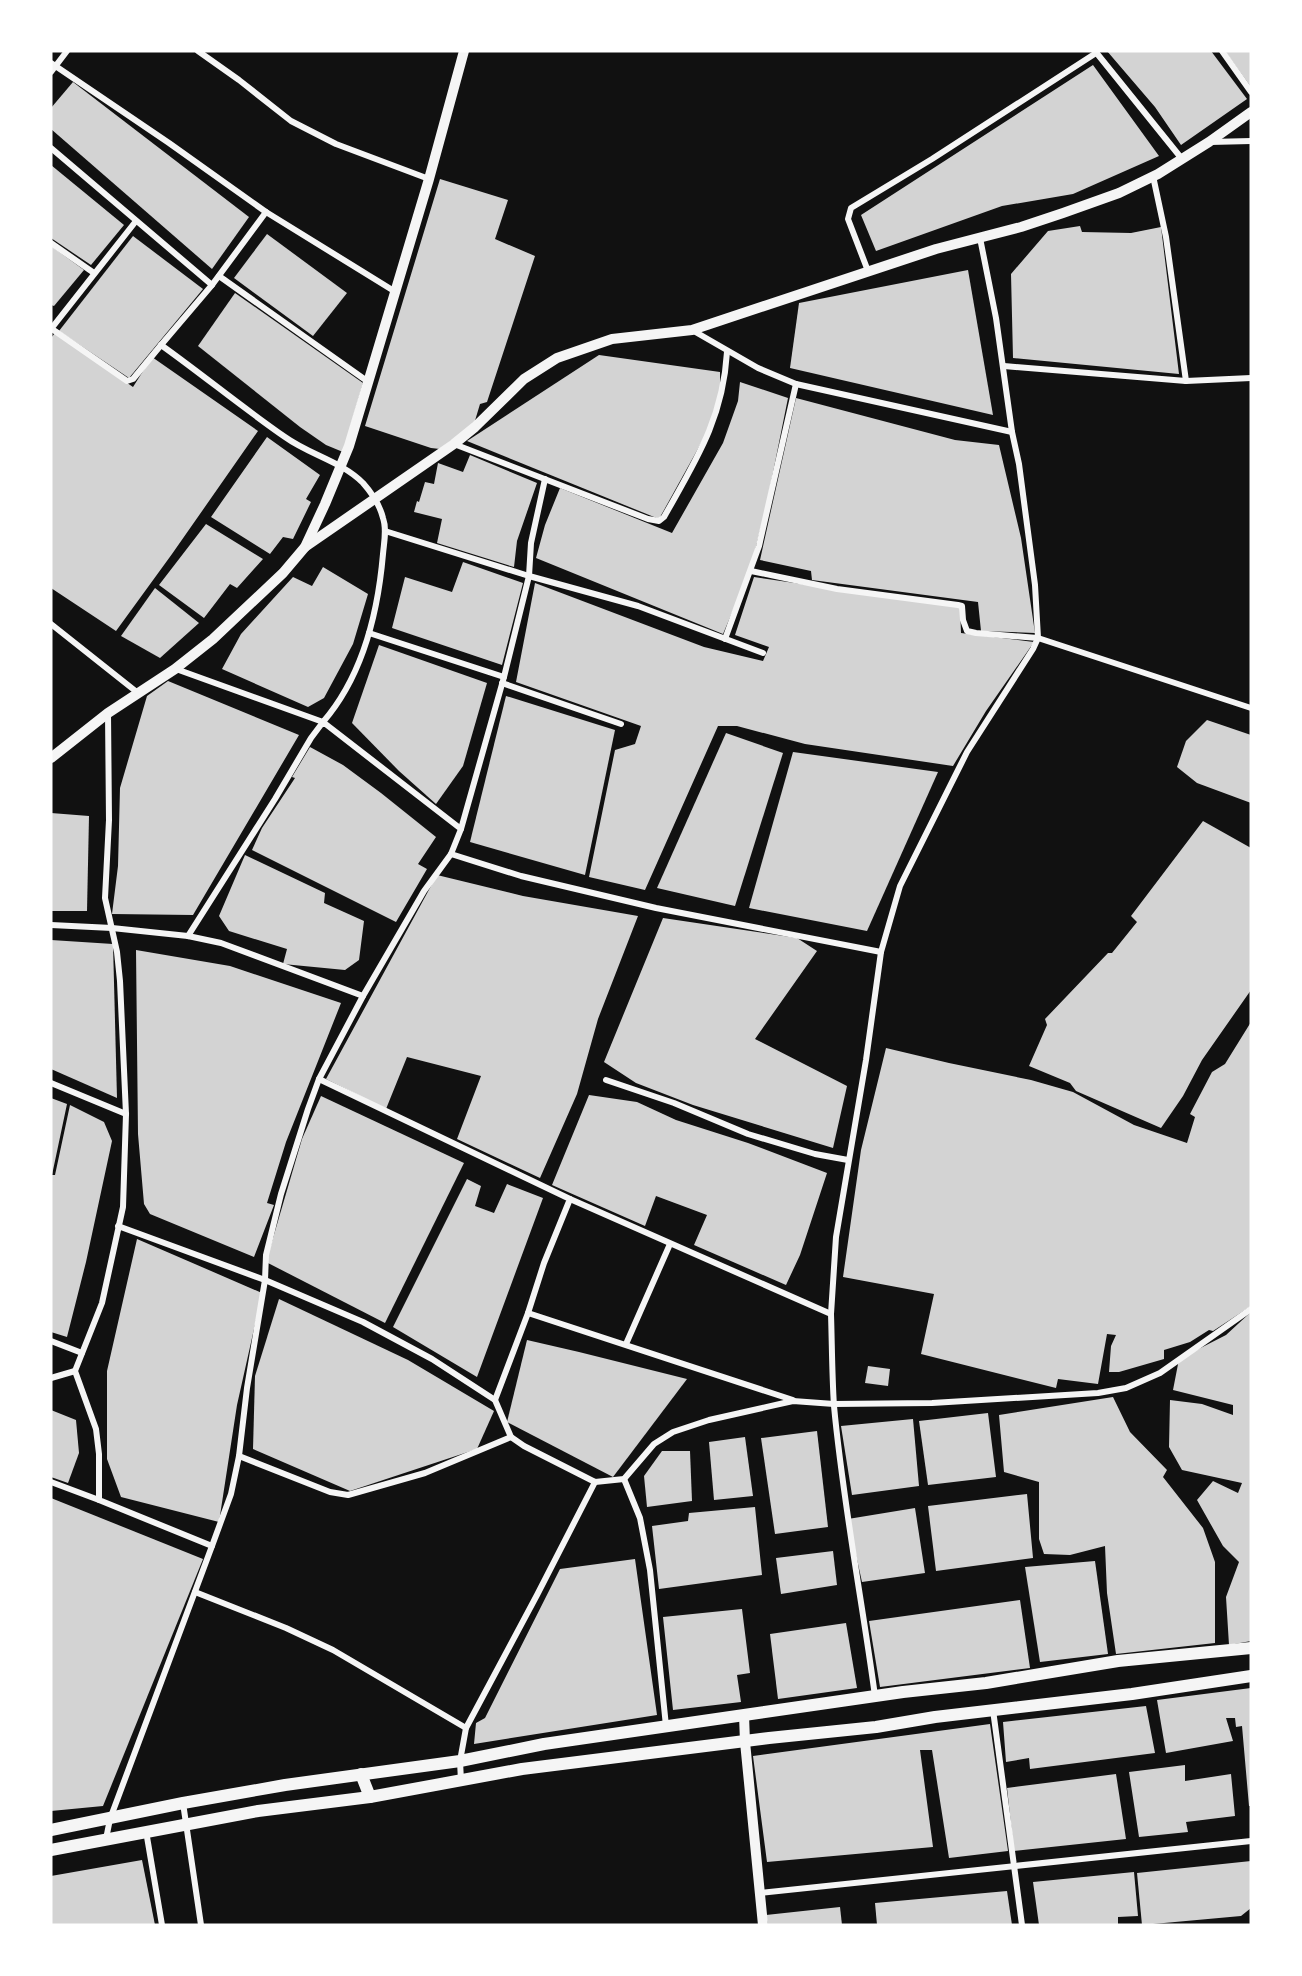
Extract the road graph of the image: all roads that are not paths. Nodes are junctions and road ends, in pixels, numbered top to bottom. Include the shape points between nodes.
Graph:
1 (67, 51) edge
2 (198, 51) edge
3 (464, 51) edge
4 (1222, 51) edge
5 (1095, 52) edge
6 (53, 64) edge
7 (51, 72) edge
8 (1251, 92) edge
9 (1251, 112) edge
10 (1251, 141) edge
11 (1209, 142) junction
12 (51, 148) edge
13 (1182, 159) junction
14 (1153, 176) junction
15 (429, 179) junction
16 (266, 212) junction
17 (136, 221) junction
18 (980, 238) junction
19 (51, 243) edge
20 (868, 271) junction
21 (94, 273) junction
22 (219, 276) junction
23 (212, 285) junction
24 (394, 291) junction
25 (51, 329) edge
26 (692, 330) junction
27 (161, 345) junction
28 (727, 352) junction
29 (1004, 366) junction
30 (1251, 378) edge
31 (367, 381) junction
32 (1186, 381) junction
33 (796, 384) junction
34 (1012, 432) junction
35 (454, 444) junction
36 (342, 466) junction
37 (545, 479) junction
38 (374, 498) junction
39 (385, 531) junction
40 (304, 547) junction
41 (751, 571) junction
42 (529, 576) junction
43 (51, 624) edge
44 (369, 633) junction
45 (1038, 638) junction
46 (725, 639) junction
47 (763, 653) dead end
48 (175, 669) junction
49 (503, 680) junction
50 (139, 693) junction
51 (1251, 708) edge
52 (108, 712) junction
53 (322, 722) junction
54 (621, 724) dead end
55 (51, 758) edge
56 (461, 829) junction
57 (451, 854) junction
58 (51, 925) edge
59 (112, 928) junction
60 (188, 936) junction
61 (881, 952) junction
62 (363, 996) junction
63 (319, 1079) junction
64 (606, 1080) dead end
65 (51, 1083) edge
66 (126, 1114) junction
67 (848, 1160) junction
68 (570, 1199) junction
69 (118, 1226) junction
70 (670, 1244) junction
71 (266, 1280) junction
72 (1251, 1309) edge
73 (528, 1313) junction
74 (831, 1314) junction
75 (51, 1341) edge
76 (626, 1344) junction
77 (82, 1353) junction
78 (75, 1371) junction
79 (51, 1378) edge
80 (495, 1400) junction
81 (793, 1401) junction
82 (834, 1404) junction
83 (511, 1437) junction
84 (239, 1456) junction
85 (624, 1479) junction
86 (51, 1482) edge
87 (595, 1482) junction
88 (99, 1500) junction
89 (212, 1545) junction
90 (195, 1592) junction
91 (1251, 1648) edge
92 (1251, 1676) edge
93 (875, 1696) junction
94 (993, 1710) junction
95 (744, 1715) junction
96 (666, 1725) junction
97 (466, 1728) junction
98 (745, 1742) junction
99 (460, 1761) junction
100 (362, 1774) junction
101 (461, 1781) junction
102 (370, 1797) junction
103 (183, 1803) junction
104 (110, 1819) junction
105 (188, 1823) junction
106 (51, 1830) edge
107 (146, 1831) junction
108 (106, 1840) junction
109 (1251, 1841) edge
110 (51, 1850) edge
111 (1013, 1868) junction
112 (760, 1893) junction
113 (162, 1925) edge
114 (201, 1925) edge
115 (763, 1925) edge
116 (1022, 1925) edge

1 - 6 street
2 - 15 street via 291,121 336,144
3 - 15 street
4 - 8 street
5 - 13 street
5 - 20 street via 851,208 848,219
6 - 7 street
6 - 16 street
9 - 11 street
10 - 11 street
11 - 13 street
12 - 17 street
13 - 14 street
14 - 18 street via 1119,193
14 - 32 street via 1166,237
15 - 24 street
16 - 22 street
16 - 24 street
17 - 21 street
17 - 23 street
18 - 20 street
18 - 29 street
19 - 21 street
20 - 26 street
21 - 25 street
22 - 23 street
22 - 31 street
23 - 27 street
24 - 31 street
25 - 27 street via 127,381
26 - 28 street
26 - 35 street via 612,339 556,358 507,393
27 - 36 street via 286,438
28 - 33 street
28 - 37 street via 724,388 712,426 662,519 648,519
29 - 32 street
29 - 34 street
30 - 32 street
31 - 36 street
33 - 34 street
33 - 41 street
34 - 45 street via 1035,585
35 - 37 street
35 - 38 street
36 - 38 street
36 - 40 street
37 - 42 street via 531,543
38 - 39 street
38 - 40 street
39 - 42 street
39 - 44 street
40 - 48 street via 244,611
41 - 45 street via 837,589 958,605 963,609 967,630
41 - 46 street
42 - 46 street via 638,606
42 - 49 street
43 - 50 street
44 - 49 street
44 - 53 street via 347,686
45 - 51 street
45 - 61 street via 967,752 915,855 900,886
46 - 47 street
48 - 50 street
48 - 53 street
49 - 54 street
49 - 56 street
50 - 52 street
52 - 55 street
52 - 59 street via 105,898
53 - 56 street
53 - 60 street
56 - 57 street
57 - 61 street via 521,876 656,908
57 - 62 street via 424,891
58 - 59 street
59 - 60 street
59 - 66 street via 120,981
60 - 62 street via 221,943
61 - 67 street
62 - 63 street
63 - 68 street
63 - 71 street via 281,1194 266,1256
64 - 67 street via 748,1134
65 - 66 street
66 - 69 street via 123,1206
67 - 74 street via 836,1238
68 - 70 street
68 - 73 street
69 - 71 street
69 - 77 street via 102,1303
70 - 74 street
70 - 76 street
71 - 80 street via 363,1322 432,1359
71 - 84 street
72 - 82 street via 1160,1373 1126,1388 1025,1398
73 - 76 street
73 - 80 street
74 - 82 street
75 - 77 street
76 - 81 street
77 - 78 street
78 - 79 street
78 - 88 street via 96,1429
80 - 83 street
81 - 82 street
81 - 85 street via 673,1432 654,1444
82 - 93 street
83 - 84 street via 425,1473 348,1495 330,1492
83 - 87 street
84 - 89 street via 231,1494
85 - 87 street
85 - 96 street via 640,1518 650,1570
86 - 88 street
87 - 97 street
88 - 89 street
89 - 90 street
90 - 97 street via 333,1650
90 - 104 street
91 - 93 main road
92 - 94 main road
93 - 95 main road
94 - 98 main road
94 - 111 street
95 - 96 main road
95 - 98 street
96 - 99 main road
97 - 99 street
98 - 101 main road via 533,1767
98 - 112 street
99 - 100 main road
99 - 101 street
100 - 102 main road
100 - 103 main road
101 - 102 main road
102 - 105 main road
103 - 104 main road
103 - 105 street
104 - 106 main road
104 - 108 street
105 - 107 main road
105 - 114 street
107 - 108 main road
107 - 113 street
108 - 110 main road
109 - 111 street
111 - 112 street
111 - 116 street
112 - 115 street

